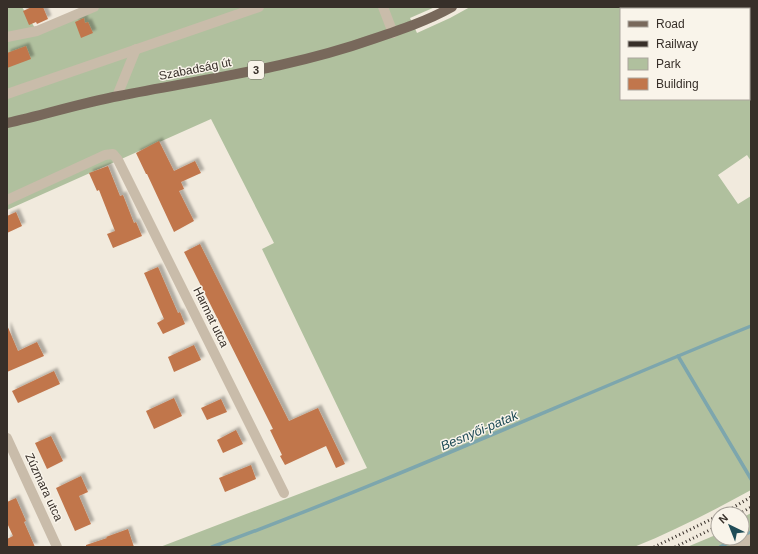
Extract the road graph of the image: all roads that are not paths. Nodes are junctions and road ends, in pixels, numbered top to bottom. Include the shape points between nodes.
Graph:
1 (94, 7) edge
2 (259, 7) edge
3 (452, 7) edge
4 (387, 10) edge
5 (393, 33) junction
6 (7, 37) edge
7 (136, 48) junction
8 (7, 94) edge
9 (117, 96) junction
10 (7, 123) edge
11 (7, 200) edge
12 (7, 438) edge
13 (284, 493) dead end
14 (751, 539) edge
15 (57, 547) edge
16 (734, 547) edge

1 - 6 street via 37,31
2 - 7 street
3 - 5 main road, Szabadság út / 3
4 - 5 street
5 - 9 main road, Szabadság út / 3 via 352,47 271,68
7 - 8 street
7 - 9 street
9 - 10 main road, Szabadság út / 3
11 - 13 street, Harmat utca via 105,155 113,154
12 - 15 street, Zúzmara utca
14 - 16 street

